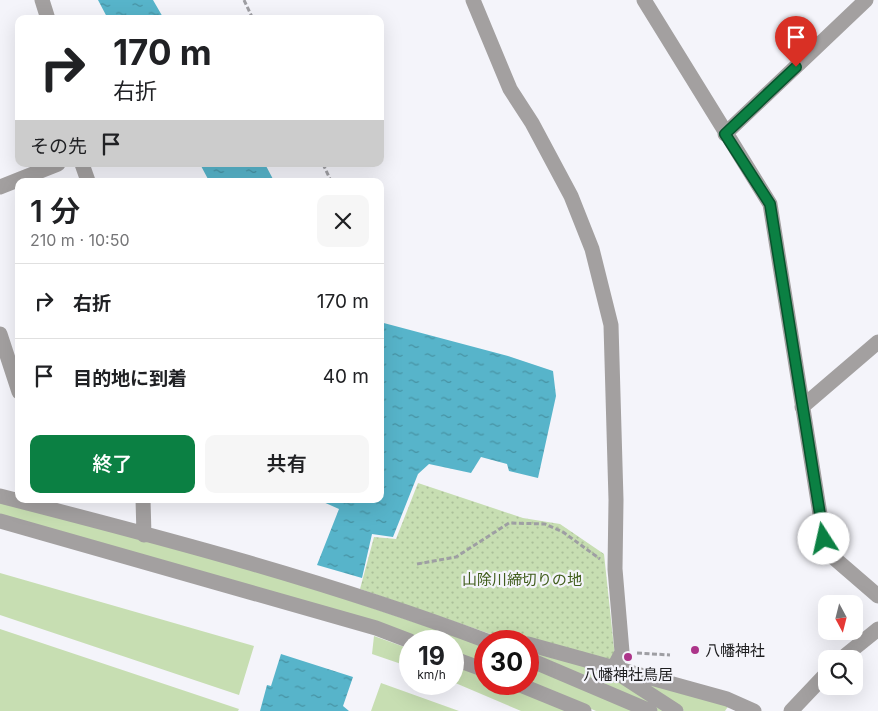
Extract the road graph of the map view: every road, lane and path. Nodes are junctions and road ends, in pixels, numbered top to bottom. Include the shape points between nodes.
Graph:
1 (42, 0) edge
2 (244, 0) edge
3 (473, 0) edge
4 (644, 0) edge
5 (866, 0) edge
6 (47, 15) edge
7 (251, 15) edge
8 (725, 134) junction
9 (50, 167) edge
10 (23, 178) edge
11 (15, 181) edge
12 (0, 187) edge
13 (0, 334) edge
14 (878, 342) edge
15 (15, 380) edge
16 (802, 407) junction
17 (0, 496) edge
18 (15, 500) edge
19 (26, 503) edge
20 (143, 503) edge
21 (0, 521) edge
22 (144, 535) junction
23 (417, 564) dead end
24 (615, 569) junction
25 (878, 596) edge
26 (878, 629) edge
27 (474, 636) edge
28 (399, 637) edge
29 (539, 647) edge
30 (852, 650) edge
31 (622, 652) junction
32 (670, 655) dead end
33 (539, 664) edge
34 (613, 669) junction
35 (818, 682) edge
36 (539, 693) edge
37 (584, 711) edge
38 (650, 711) edge
39 (676, 711) edge
40 (754, 711) edge
41 (791, 711) edge

1 - 6 street
2 - 7 path
3 - 24 street via 510,88 572,196 597,268 611,325
4 - 8 street
5 - 8 street
8 - 16 street via 770,204
9 - 10 street
11 - 12 street
13 - 15 street
14 - 16 street
16 - 25 street via 824,539 834,558
17 - 18 street
19 - 22 street
20 - 22 street
21 - 28 street
22 - 27 street via 292,575
23 - 24 path via 456,557 509,523 546,524 563,532
24 - 31 street
26 - 30 street
29 - 34 street
31 - 32 path
31 - 34 street
33 - 38 street
34 - 39 street
34 - 40 street via 727,699
35 - 41 street
36 - 37 street

